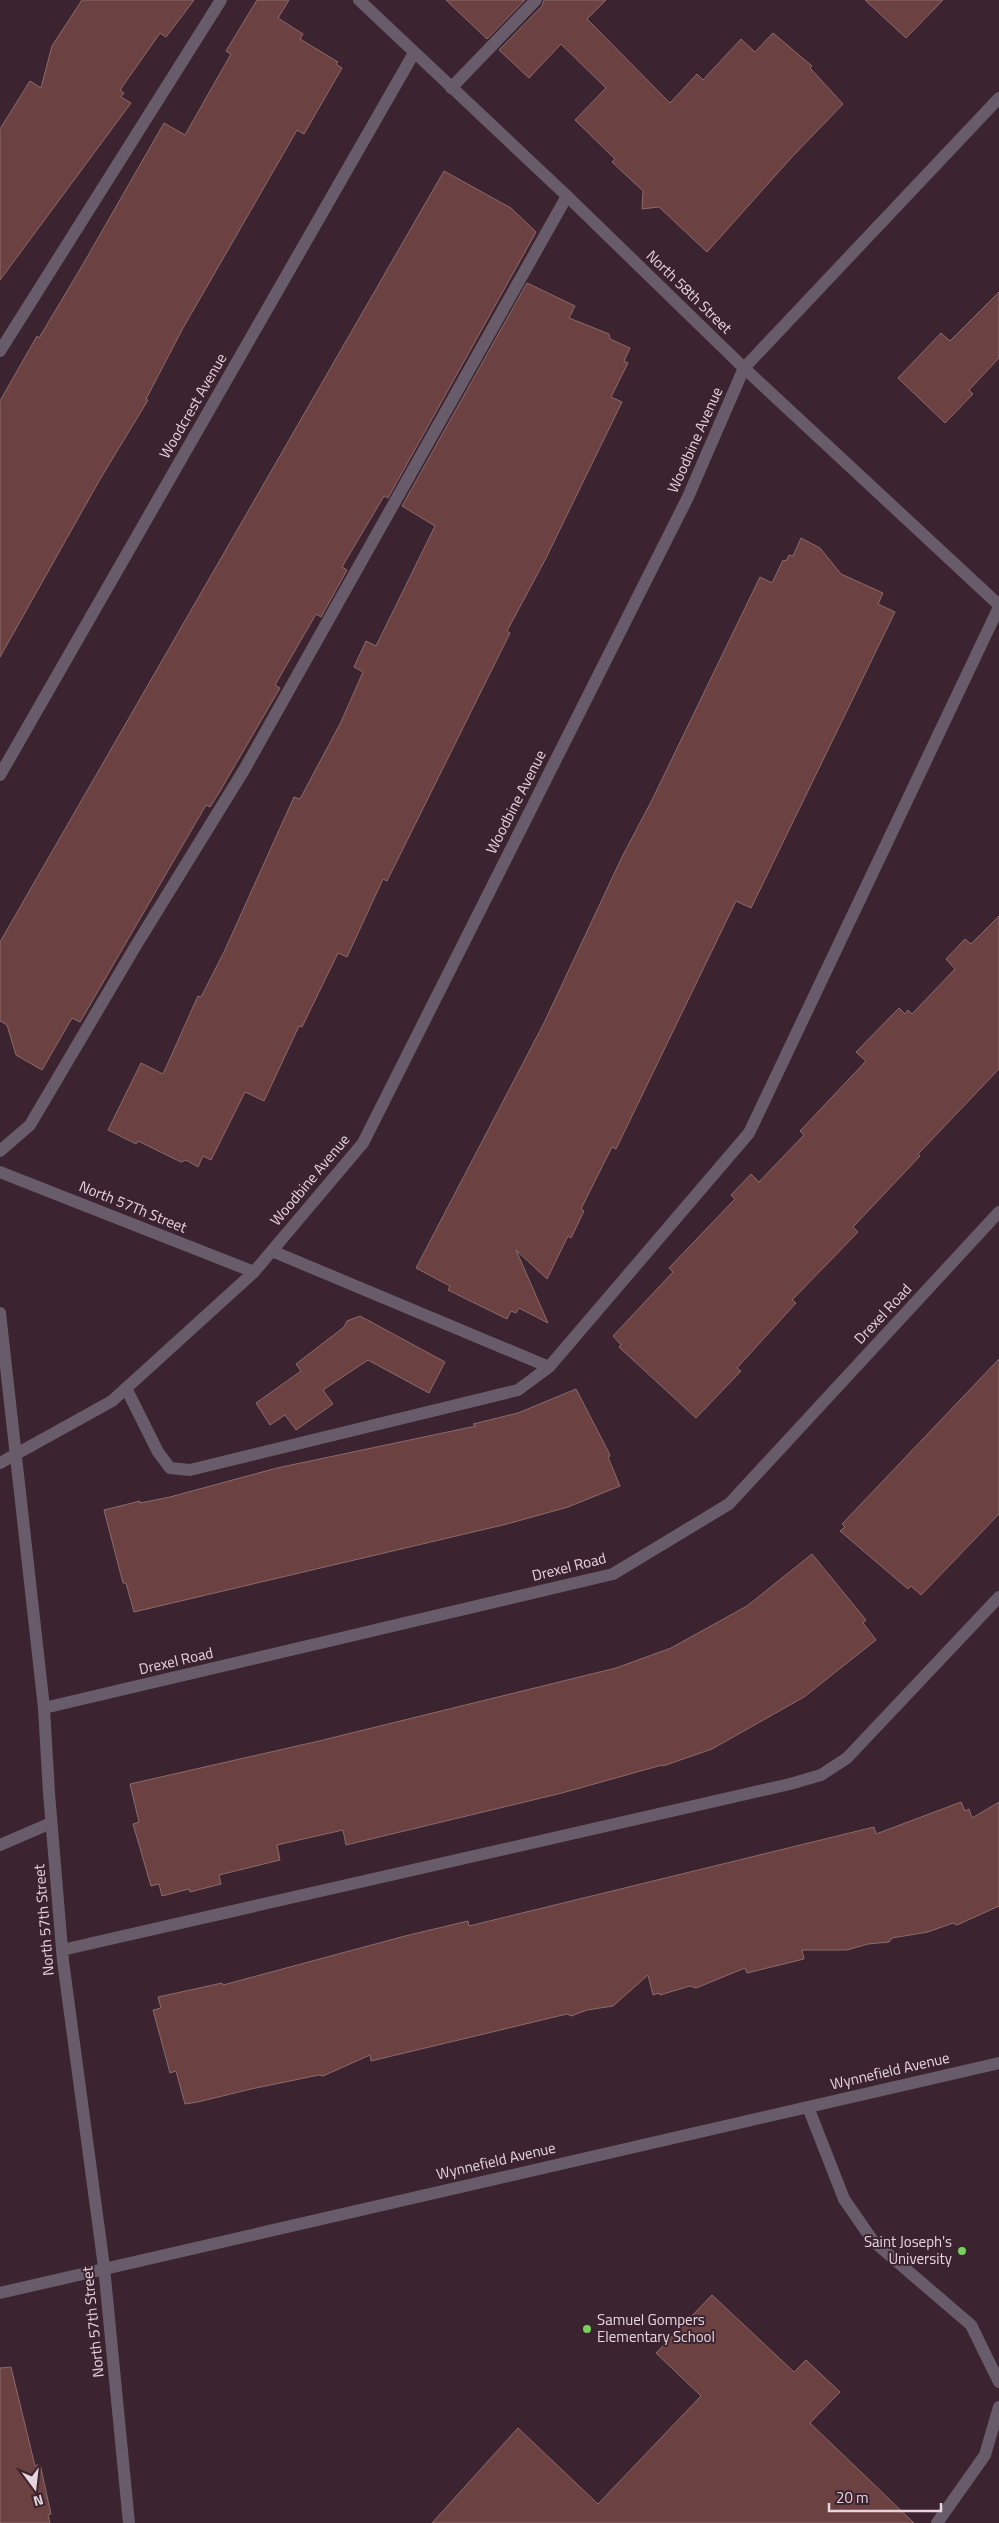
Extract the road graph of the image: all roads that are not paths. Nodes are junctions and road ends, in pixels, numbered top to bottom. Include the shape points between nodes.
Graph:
1 (221, 0) edge
2 (359, 0) edge
3 (536, 0) edge
4 (414, 53) junction
5 (451, 88) junction
6 (999, 98) edge
7 (566, 196) junction
8 (0, 351) edge
9 (744, 368) junction
10 (999, 606) edge
11 (0, 775) edge
12 (0, 1150) edge
13 (0, 1172) edge
14 (999, 1212) edge
15 (272, 1251) junction
16 (254, 1272) junction
17 (0, 1313) edge
18 (549, 1367) junction
19 (126, 1388) junction
20 (17, 1454) junction
21 (0, 1463) edge
22 (999, 1598) edge
23 (44, 1708) junction
24 (51, 1823) junction
25 (0, 1845) edge
26 (62, 1950) junction
27 (999, 2063) edge
28 (808, 2106) junction
29 (104, 2267) junction
30 (0, 2293) edge
31 (999, 2382) edge
32 (999, 2407) edge
33 (129, 2523) edge
34 (937, 2523) edge

1 - 8 street
2 - 4 street, North 58th Street
3 - 5 street
4 - 5 street, North 58th Street
4 - 11 street, Woodcrest Avenue
5 - 7 street, North 58th Street
6 - 9 street, Woodbine Avenue
7 - 9 street, North 58th Street
7 - 12 street via 244,770 30,1125
9 - 10 street, North 58th Street
9 - 15 street, Woodbine Avenue via 688,497 362,1143
10 - 18 street via 749,1133
13 - 16 street, North 57Th Street
14 - 23 street, Drexel Road via 728,1504 613,1574
15 - 16 street, Woodbine Avenue
15 - 18 street
16 - 19 street, Woodbine Avenue
17 - 20 street, North 57th Street
18 - 19 street via 518,1390 190,1470 170,1468 158,1452
19 - 20 street, Woodbine Avenue via 112,1401
20 - 21 street, Woodbine Avenue
20 - 23 street, North 57th Street
22 - 26 street via 847,1758 821,1775
23 - 24 street, North 57th Street
24 - 25 street
24 - 26 street, North 57th Street
26 - 29 street, North 57th Street
27 - 28 street, Wynnefield Avenue
28 - 29 street, Wynnefield Avenue
28 - 31 street via 844,2199 873,2241 971,2325
29 - 30 street, Wynnefield Avenue
29 - 33 street, North 57th Street
32 - 34 street via 985,2456

